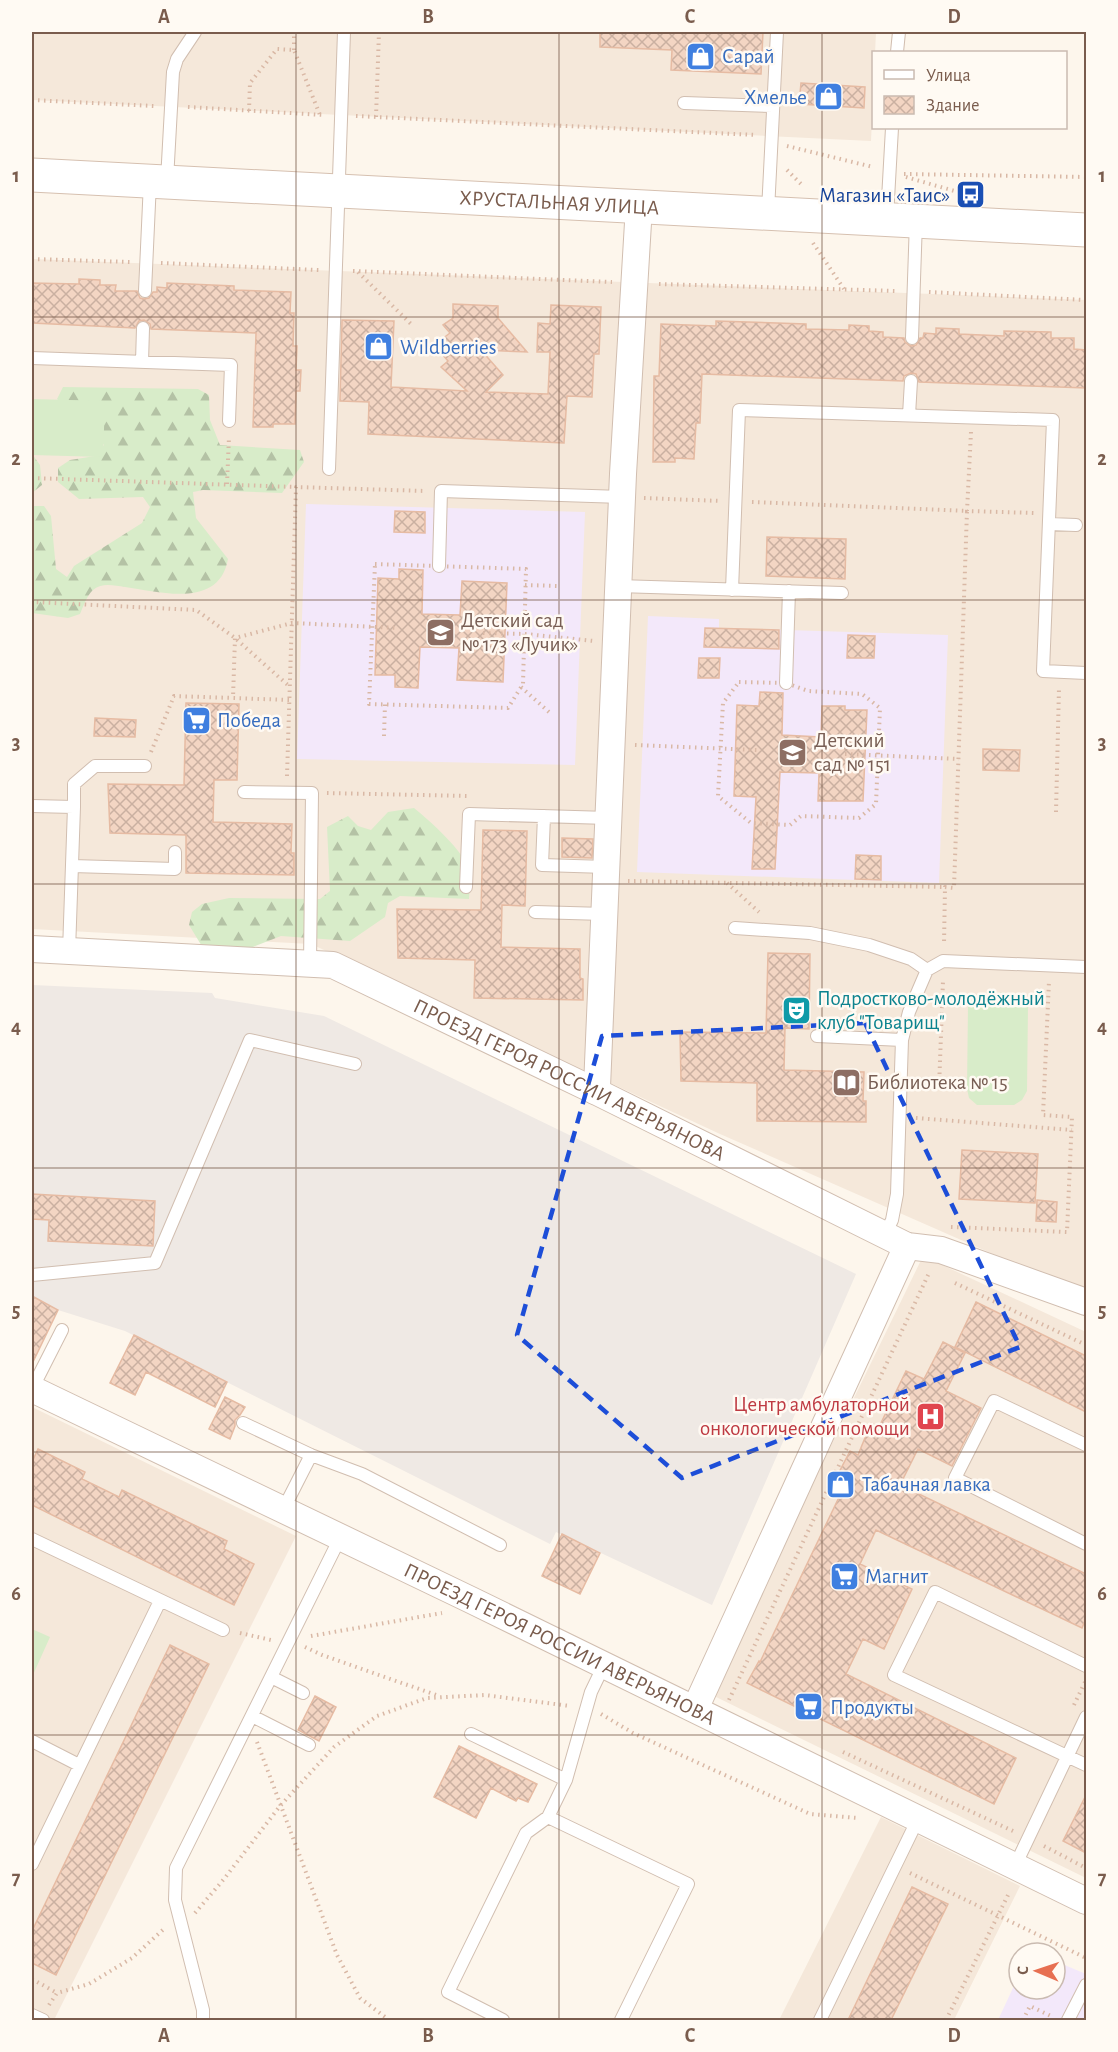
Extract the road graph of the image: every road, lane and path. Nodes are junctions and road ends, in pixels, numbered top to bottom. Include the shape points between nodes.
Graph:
1 (195, 32) edge
2 (294, 32) edge
3 (344, 32) edge
4 (379, 32) edge
5 (777, 32) edge
6 (899, 32) edge
7 (294, 50) junction
8 (897, 51) edge
9 (32, 100) edge
10 (684, 103) dead end
11 (172, 106) junction
12 (773, 106) junction
13 (249, 111) junction
14 (320, 115) junction
15 (342, 116) junction
16 (376, 117) junction
17 (892, 129) edge
18 (772, 136) junction
19 (898, 174) dead end
20 (32, 175) edge
21 (1086, 177) edge
22 (159, 181) junction
23 (340, 190) junction
24 (639, 206) junction
25 (768, 212) junction
26 (901, 219) junction
27 (1086, 230) edge
28 (811, 239) dead end
29 (32, 259) edge
30 (146, 262) junction
31 (337, 271) junction
32 (357, 272) junction
33 (635, 283) junction
34 (844, 290) junction
35 (145, 291) dead end
36 (914, 292) junction
37 (1086, 300) edge
38 (411, 324) dead end
39 (143, 328) dead end
40 (912, 338) dead end
41 (32, 358) edge
42 (142, 362) junction
43 (911, 381) dead end
44 (909, 415) junction
45 (971, 417) junction
46 (229, 421) joint
47 (329, 469) dead end
48 (32, 478) edge
49 (227, 484) junction
50 (296, 487) junction
51 (441, 491) junction
52 (622, 497) junction
53 (735, 502) junction
54 (967, 511) junction
55 (1049, 519) junction
56 (1076, 525) dead end
57 (439, 566) junction
58 (525, 585) junction
59 (560, 586) dead end
60 (618, 586) junction
61 (732, 590) junction
62 (789, 591) junction
63 (842, 593) dead end
64 (32, 600) edge
65 (292, 623) junction
66 (372, 626) junction
67 (398, 628) dead end
68 (483, 633) dead end
69 (525, 634) junction
70 (235, 638) junction
71 (602, 642) dead end
72 (1059, 672) junction
73 (1086, 673) edge
74 (786, 683) junction
75 (290, 687) junction
76 (521, 687) junction
77 (233, 698) junction
78 (289, 700) junction
79 (384, 704) junction
80 (550, 713) dead end
81 (384, 736) dead end
82 (611, 744) junction
83 (720, 749) junction
84 (757, 750) dead end
85 (845, 754) dead end
86 (879, 756) junction
87 (959, 759) junction
88 (145, 766) joint
89 (244, 792) dead end
90 (286, 793) junction
91 (312, 793) junction
92 (477, 796) dead end
93 (32, 806) edge
94 (74, 807) junction
95 (1056, 812) dead end
96 (544, 816) junction
97 (608, 818) junction
98 (175, 852) dead end
99 (72, 866) junction
100 (606, 874) junction
101 (726, 883) junction
102 (466, 887) dead end
103 (945, 887) junction
104 (535, 912) dead end
105 (604, 914) junction
106 (735, 928) dead end
107 (780, 931) junction
108 (32, 949) edge
109 (69, 951) junction
110 (943, 961) junction
111 (310, 964) junction
112 (1049, 965) junction
113 (1086, 967) edge
114 (927, 970) junction
115 (817, 1036) dead end
116 (902, 1040) junction
117 (355, 1064) dead end
118 (910, 1088) dead end
119 (595, 1091) junction
120 (909, 1118) dead end
121 (1071, 1130) junction
122 (896, 1241) junction
123 (941, 1250) junction
124 (32, 1275) edge
125 (951, 1281) dead end
126 (1086, 1302) edge
127 (62, 1330) dead end
128 (1086, 1345) edge
129 (32, 1389) edge
130 (243, 1423) dead end
131 (1086, 1445) edge
132 (311, 1455) junction
133 (283, 1510) junction
134 (340, 1538) junction
135 (32, 1539) edge
136 (1086, 1544) edge
137 (500, 1545) dead end
138 (160, 1601) junction
139 (443, 1613) dead end
140 (223, 1630) joint
141 (290, 1640) junction
142 (604, 1665) junction
143 (1086, 1666) edge
144 (271, 1677) junction
145 (303, 1694) dead end
146 (442, 1697) junction
147 (739, 1705) dead end
148 (586, 1708) junction
149 (694, 1709) junction
150 (1086, 1718) edge
151 (250, 1719) junction
152 (471, 1734) dead end
153 (32, 1741) edge
154 (309, 1745) dead end
155 (834, 1748) dead end
156 (1068, 1756) junction
157 (80, 1765) junction
158 (1086, 1765) edge
159 (566, 1780) junction
160 (280, 1806) junction
161 (548, 1817) junction
162 (918, 1819) junction
163 (865, 1822) dead end
164 (1028, 1839) junction
165 (32, 1864) edge
166 (896, 1866) junction
167 (1018, 1868) junction
168 (1086, 1868) edge
169 (1086, 1900) edge
170 (998, 1915) junction
171 (180, 1922) junction
172 (1086, 1958) edge
173 (32, 1979) edge
174 (1086, 1984) edge
175 (57, 1993) junction
176 (32, 2015) edge
177 (44, 2016) edge
178 (203, 2020) edge
179 (389, 2020) edge
180 (503, 2020) edge
181 (621, 2020) edge
182 (820, 2020) edge
183 (946, 2020) edge
184 (1023, 2020) edge
185 (1059, 2020) edge
186 (1068, 2020) edge

1 - 11 lane via 174,66
2 - 7 path
3 - 15 lane
4 - 16 path
5 - 12 lane
6 - 8 lane
7 - 13 path via 277,49 250,83
7 - 14 path
9 - 11 path
10 - 12 lane
11 - 13 path
11 - 22 lane
12 - 18 lane
13 - 14 path
14 - 15 path
15 - 16 path
15 - 23 lane
16 - 18 path
17 - 26 lane
18 - 25 lane
19 - 21 path
20 - 22 street, ХРУСТАЛЬНАЯ УЛИЦА
22 - 23 street, ХРУСТАЛЬНАЯ УЛИЦА
22 - 30 lane
23 - 24 street, ХРУСТАЛЬНАЯ УЛИЦА
23 - 31 lane
24 - 25 street, ХРУСТАЛЬНАЯ УЛИЦА
24 - 33 street
25 - 26 street, ХРУСТАЛЬНАЯ УЛИЦА
26 - 27 street, ХРУСТАЛЬНАЯ УЛИЦА
26 - 36 lane
28 - 34 path
29 - 30 path
30 - 31 path
30 - 35 lane
31 - 32 path
31 - 47 lane
32 - 33 path
32 - 38 path
33 - 34 path
33 - 52 street
34 - 36 path
36 - 37 path
36 - 40 lane
39 - 42 lane
41 - 42 lane
42 - 46 lane via 231,365
43 - 44 lane
44 - 45 lane
44 - 53 lane via 739,410
45 - 54 path
45 - 55 lane via 1053,420
46 - 49 path
48 - 49 path
49 - 50 path
50 - 51 path
50 - 65 path
51 - 52 lane
51 - 57 lane
52 - 53 path
52 - 60 street
53 - 54 path
53 - 61 lane
54 - 55 path
54 - 87 path
55 - 56 lane
55 - 72 lane via 1043,671
57 - 58 path via 526,569
57 - 66 path via 375,564
58 - 59 path
58 - 69 path
60 - 61 lane
60 - 82 street
61 - 62 lane
62 - 63 lane
62 - 74 lane
64 - 70 path via 196,610
65 - 66 path
65 - 70 path
65 - 75 path
66 - 67 path
66 - 79 path via 369,704
68 - 69 path
69 - 71 path
69 - 76 path
70 - 75 path
70 - 77 path
72 - 73 lane
72 - 95 path
74 - 83 path via 739,682 723,703
74 - 86 path via 808,691 862,694 880,708
75 - 78 path
76 - 79 path via 508,708
76 - 80 path
77 - 78 path
77 - 88 path via 174,696
78 - 90 path
79 - 81 path
82 - 83 path
82 - 97 street
83 - 84 path
83 - 86 path via 718,796 752,823 761,824 790,825 801,816 859,818 876,804
85 - 86 path
86 - 87 path
87 - 103 path via 954,888
88 - 94 lane via 95,766 74,784
89 - 90 lane
90 - 91 lane
91 - 92 path
91 - 111 lane
93 - 94 lane
94 - 99 lane
96 - 97 lane
96 - 100 lane via 542,865
96 - 102 lane via 469,814
97 - 100 street
98 - 99 lane via 175,869
99 - 109 lane
100 - 101 path
100 - 105 street
101 - 103 path
101 - 107 path
103 - 110 path
104 - 105 lane
105 - 119 street
106 - 107 lane
107 - 114 lane via 869,945 911,959
108 - 109 street, ПРОЕЗД ГЕРОЯ РОССИИ АВЕРЬЯНОВА
109 - 111 street, ПРОЕЗД ГЕРОЯ РОССИИ АВЕРЬЯНОВА
110 - 112 lane
110 - 114 lane
110 - 118 path via 939,1088
111 - 119 street, ПРОЕЗД ГЕРОЯ РОССИИ АВЕРЬЯНОВА via 333,965
112 - 113 lane
112 - 121 path via 1043,1115 1072,1117
114 - 116 lane
115 - 116 lane
116 - 122 lane via 897,1194 892,1220
117 - 124 lane via 250,1040 155,1263
119 - 122 street, ПРОЕЗД ГЕРОЯ РОССИИ АВЕРЬЯНОВА
120 - 121 path
121 - 123 path via 1067,1232 952,1226
122 - 123 street, ПРОЕЗД ГЕРОЯ РОССИИ АВЕРЬЯНОВА
122 - 149 street
123 - 126 street, ПРОЕЗД ГЕРОЯ РОССИИ АВЕРЬЯНОВА
123 - 147 path via 729,1700
125 - 128 path
127 - 129 lane
129 - 133 street, ПРОЕЗД ГЕРОЯ РОССИИ АВЕРЬЯНОВА
130 - 132 lane
131 - 136 lane via 994,1401 955,1478
132 - 133 lane
132 - 137 lane via 362,1474
133 - 134 street, ПРОЕЗД ГЕРОЯ РОССИИ АВЕРЬЯНОВА
134 - 141 lane
134 - 142 street, ПРОЕЗД ГЕРОЯ РОССИИ АВЕРЬЯНОВА
135 - 138 lane
138 - 140 lane
138 - 157 lane
139 - 141 path
140 - 141 path via 276,1641
141 - 144 lane
141 - 146 path
142 - 148 lane
142 - 149 street, ПРОЕЗД ГЕРОЯ РОССИИ АВЕРЬЯНОВА
143 - 156 lane via 934,1592 894,1675
144 - 145 lane
144 - 151 lane
146 - 148 path via 485,1695
146 - 160 path via 427,1698 377,1716 334,1747
148 - 159 lane
148 - 163 path via 810,1814 854,1817
149 - 162 street, ПРОЕЗД ГЕРОЯ РОССИИ АВЕРЬЯНОВА
150 - 156 lane
151 - 154 lane
151 - 160 path
151 - 171 lane via 176,1868 175,1900
152 - 159 lane
153 - 157 lane
155 - 164 path
156 - 158 lane
156 - 164 lane
157 - 165 lane
159 - 161 lane
160 - 171 path via 196,1912
160 - 179 path via 337,1955 360,1998
161 - 180 lane via 526,1833 448,1992
161 - 181 lane via 688,1884
162 - 166 lane
162 - 167 street, ПРОЕЗД ГЕРОЯ РОССИИ АВЕРЬЯНОВА
164 - 167 lane
164 - 168 path
166 - 170 path
166 - 182 lane
167 - 169 street, ПРОЕЗД ГЕРОЯ РОССИИ АВЕРЬЯНОВА
167 - 170 path
170 - 172 path
170 - 183 path
171 - 175 path via 163,1929 132,1958 89,1984
171 - 178 lane
173 - 175 path
174 - 186 lane
175 - 177 path
176 - 177 lane
184 - 185 path via 1030,2006

